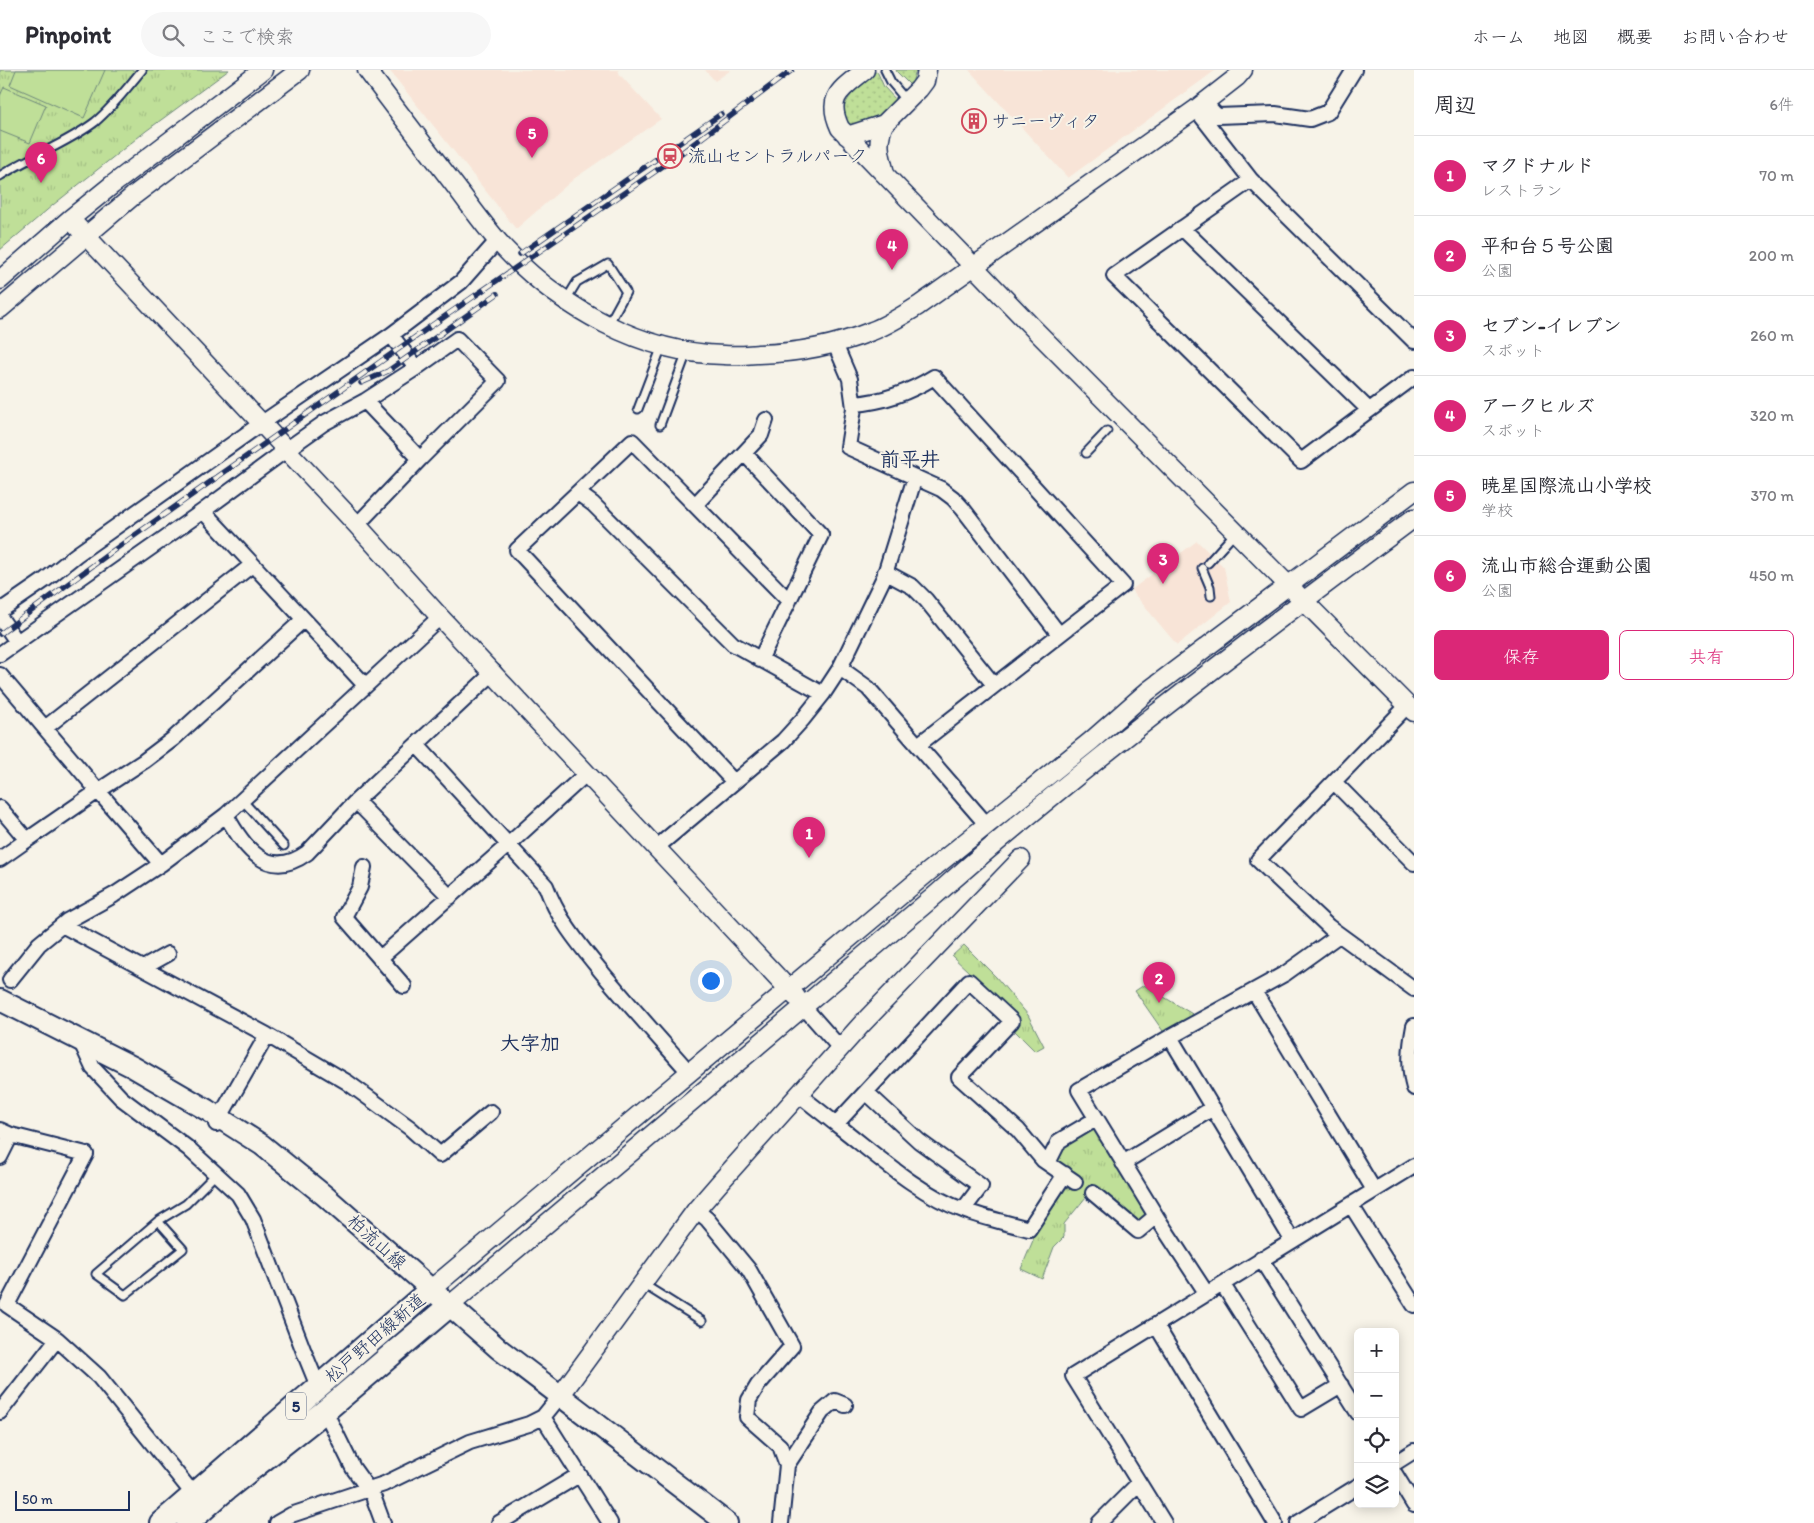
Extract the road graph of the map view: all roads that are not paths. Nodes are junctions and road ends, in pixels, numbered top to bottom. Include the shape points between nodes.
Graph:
1 (142, 70) edge
2 (263, 70) edge
3 (300, 70) edge
4 (367, 70) edge
5 (865, 70) edge
6 (885, 70) edge
7 (927, 70) edge
8 (1243, 70) edge
9 (1354, 70) edge
10 (908, 101) junction
11 (1200, 106) junction
12 (884, 124) junction
13 (847, 136) junction
14 (886, 175) junction
15 (0, 176) edge
16 (1251, 180) junction
17 (70, 219) junction
18 (1182, 228) junction
19 (84, 236) junction
20 (497, 241) junction
21 (974, 266) junction
22 (0, 280) edge
23 (566, 301) junction
24 (0, 309) edge
25 (608, 325) junction
26 (391, 335) junction
27 (1414, 341) edge
28 (836, 344) junction
29 (662, 346) junction
30 (687, 351) junction
31 (416, 368) junction
32 (1414, 377) edge
33 (365, 401) junction
34 (854, 404) junction
35 (638, 409) dead end
36 (1368, 410) junction
37 (766, 420) dead end
38 (262, 423) junction
39 (660, 425) dead end
40 (1107, 432) dead end
41 (286, 450) junction
42 (744, 453) junction
43 (1086, 453) dead end
44 (420, 459) junction
45 (915, 477) junction
46 (1414, 491) edge
47 (578, 493) junction
48 (695, 505) junction
49 (203, 511) junction
50 (1414, 518) edge
51 (357, 525) junction
52 (1236, 532) junction
53 (1208, 562) dead end
54 (252, 564) junction
55 (1202, 568) dead end
56 (885, 572) junction
57 (1288, 585) junction
58 (1211, 596) dead end
59 (789, 601) junction
60 (1304, 601) junction
61 (0, 612) edge
62 (0, 617) edge
63 (440, 617) junction
64 (303, 620) junction
65 (1059, 634) junction
66 (17, 642) junction
67 (0, 654) edge
68 (760, 660) junction
69 (840, 668) junction
70 (494, 672) junction
71 (0, 675) edge
72 (366, 685) junction
73 (994, 685) junction
74 (823, 694) junction
75 (1411, 708) edge
76 (45, 728) junction
77 (417, 745) junction
78 (918, 745) junction
79 (587, 773) junction
80 (734, 782) junction
81 (1334, 782) junction
82 (98, 791) junction
83 (243, 801) junction
84 (356, 801) junction
85 (0, 808) edge
86 (226, 815) junction
87 (987, 825) junction
88 (27, 840) junction
89 (508, 845) junction
90 (284, 846) dead end
91 (656, 847) junction
92 (0, 859) edge
93 (1021, 860) dead end
94 (1414, 863) edge
95 (161, 864) junction
96 (364, 867) dead end
97 (450, 897) junction
98 (62, 925) junction
99 (1339, 934) junction
100 (168, 954) dead end
101 (380, 958) junction
102 (143, 968) junction
103 (10, 980) dead end
104 (404, 986) dead end
105 (788, 988) junction
106 (1414, 989) edge
107 (1254, 991) junction
108 (0, 1000) edge
109 (803, 1006) junction
110 (1414, 1026) edge
111 (267, 1035) junction
112 (1170, 1037) junction
113 (81, 1042) junction
114 (840, 1048) junction
115 (689, 1072) junction
116 (1414, 1088) edge
117 (866, 1092) junction
118 (798, 1094) junction
119 (1213, 1108) junction
120 (491, 1112) dead end
121 (1096, 1119) junction
122 (218, 1121) junction
123 (836, 1124) junction
124 (5, 1133) edge
125 (0, 1157) edge
126 (1048, 1163) junction
127 (1123, 1163) junction
128 (1414, 1166) edge
129 (216, 1174) junction
130 (1374, 1190) junction
131 (1093, 1193) dead end
132 (1351, 1205) junction
133 (696, 1210) junction
134 (963, 1210) junction
135 (1156, 1216) junction
136 (158, 1221) junction
137 (1292, 1240) junction
138 (1261, 1260) junction
139 (643, 1284) junction
140 (1223, 1285) junction
141 (430, 1290) junction
142 (1206, 1294) junction
143 (1414, 1305) edge
144 (449, 1306) junction
145 (702, 1320) dead end
146 (1156, 1325) junction
147 (57, 1339) junction
148 (320, 1385) junction
149 (1340, 1385) junction
150 (560, 1396) junction
151 (845, 1406) dead end
152 (1354, 1407) edge
153 (325, 1411) junction
154 (0, 1412) edge
155 (543, 1417) junction
156 (1414, 1451) edge
157 (1399, 1460) edge
158 (787, 1465) junction
159 (579, 1475) junction
160 (1399, 1481) edge
161 (1139, 1483) junction
162 (368, 1488) junction
163 (1354, 1488) edge
164 (194, 1495) junction
165 (1414, 1505) edge
166 (161, 1523) edge
167 (188, 1523) edge
168 (276, 1523) edge
169 (383, 1523) edge
170 (500, 1523) edge
171 (610, 1523) edge
172 (727, 1523) edge
173 (781, 1523) edge
174 (1099, 1523) edge
175 (1164, 1523) edge
176 (1275, 1523) edge
177 (1298, 1523) edge

1 - 15 lane via 96,121
2 - 17 street
3 - 19 street
4 - 20 street
5 - 13 street via 840,91 835,100 836,119
6 - 10 lane
7 - 10 street via 925,82
8 - 11 street
9 - 11 street via 1328,112 1310,119 1274,114 1217,116
10 - 12 street
11 - 16 street
11 - 21 street
12 - 13 street
12 - 14 street via 878,140
13 - 14 street
14 - 21 street
16 - 18 street
16 - 27 street
17 - 19 street
17 - 22 street
18 - 36 street
18 - 36 street via 1114,276 1301,461
19 - 24 street
19 - 38 street
20 - 23 street
20 - 26 street via 461,282
21 - 28 street via 895,320
21 - 52 street
23 - 25 street
23 - 25 lane via 578,282 608,264 626,292
25 - 29 street
26 - 31 street
26 - 38 street
28 - 30 street via 788,353 723,355
28 - 34 street via 850,379
29 - 30 street
29 - 35 lane
30 - 39 lane
31 - 33 street
31 - 44 street via 457,339 498,381
32 - 36 street
33 - 41 street via 324,423
33 - 44 street
34 - 45 street via 848,446
34 - 65 street via 889,397 934,377 1123,584
37 - 42 street via 761,435
38 - 41 street
38 - 61 street
40 - 43 lane
41 - 49 street
41 - 51 street
42 - 48 street
42 - 59 street via 822,535
44 - 51 street
45 - 56 street
45 - 65 street via 941,489 963,508
46 - 57 street
47 - 48 street via 632,442
47 - 68 street via 593,504 733,644
47 - 80 street via 517,550
48 - 59 street
49 - 54 street
49 - 66 street
50 - 60 street
51 - 63 street
52 - 53 lane
52 - 57 street
54 - 64 street
54 - 76 street
55 - 58 lane
56 - 69 street
56 - 73 street via 900,578 919,593
57 - 60 street
57 - 87 street via 1148,691 1092,741
59 - 68 street
60 - 75 street
60 - 109 street via 1001,837
62 - 66 street
63 - 70 street
63 - 72 street
64 - 72 street
64 - 82 street via 173,739
65 - 73 street
66 - 67 street
68 - 74 street
69 - 74 street
69 - 78 street via 868,688
70 - 77 street
70 - 79 street
71 - 76 street
72 - 83 street
73 - 78 street
74 - 80 street via 783,741
75 - 81 street
76 - 82 street
77 - 84 street
77 - 89 street
78 - 87 street
79 - 89 street
79 - 91 street
80 - 91 street
81 - 94 street
81 - 99 street via 1258,860
82 - 88 street
82 - 95 street
83 - 86 street
83 - 90 lane
84 - 86 street via 307,853 299,859 273,865 248,848
84 - 97 street
85 - 88 street
86 - 95 street
87 - 105 street
88 - 92 street
89 - 97 street
89 - 115 street via 546,886 571,934
91 - 105 street
93 - 114 street
95 - 98 street
96 - 101 street via 360,888 344,917
97 - 101 street
98 - 102 street
98 - 103 street via 39,944
99 - 106 street
99 - 107 street via 1286,973
100 - 102 street
101 - 104 street
102 - 111 street
105 - 109 street
105 - 115 street
107 - 112 street
107 - 130 street
108 - 113 main road, 柏流山線
109 - 114 street
109 - 144 street
110 - 116 street via 1410,1063
111 - 120 street via 347,1082 410,1128 440,1155
111 - 122 street
112 - 119 street
112 - 121 street via 1079,1090
113 - 122 main road, 柏流山線 via 133,1067
113 - 129 street via 93,1068 121,1098 189,1149
114 - 118 street
115 - 141 street
117 - 123 street
117 - 126 street via 969,980 1012,1021 959,1077 1018,1130
117 - 134 street via 919,1141 982,1186
118 - 123 street
118 - 133 street
119 - 127 street
119 - 137 street
121 - 126 street via 1059,1142
121 - 127 street
122 - 141 main road, 柏流山線 via 262,1145 325,1196
123 - 134 street via 919,1187
124 - 125 street
124 - 147 street via 86,1154 7,1305
126 - 134 street via 1070,1178 1030,1228
127 - 135 street
128 - 130 street
129 - 136 lane via 186,1204
129 - 148 street via 238,1194 253,1219
130 - 132 street
131 - 135 street via 1138,1231
132 - 137 street
132 - 143 street
133 - 139 street
133 - 158 street via 749,1270 792,1346 758,1385 749,1400 747,1417 780,1446
135 - 142 street
136 - 136 lane via 183,1249 125,1295 96,1274
137 - 138 street
138 - 140 street
138 - 149 street
139 - 145 lane
139 - 150 street
140 - 142 street
140 - 149 street via 1301,1409
141 - 144 main road, 柏流山線
141 - 148 main road, 松戸野田線新道 / 5
142 - 146 street
144 - 150 main road, 柏流山線
144 - 153 main road, 松戸野田線新道 / 5
146 - 161 street via 1073,1376
146 - 176 street
147 - 154 street
147 - 164 street via 99,1377
148 - 164 main road, 松戸野田線新道 / 5
149 - 152 street
150 - 155 street
150 - 172 main road, 柏流山線
151 - 158 street via 835,1402 822,1412
153 - 162 street via 353,1468
153 - 167 main road, 松戸野田線新道 / 5
155 - 159 street
155 - 162 street via 470,1442 384,1484
156 - 157 street
158 - 173 street
159 - 170 street
159 - 171 street
160 - 165 street
161 - 174 street
161 - 175 street
162 - 168 street
162 - 169 street
163 - 177 street
164 - 166 main road, 松戸野田線新道 / 5

